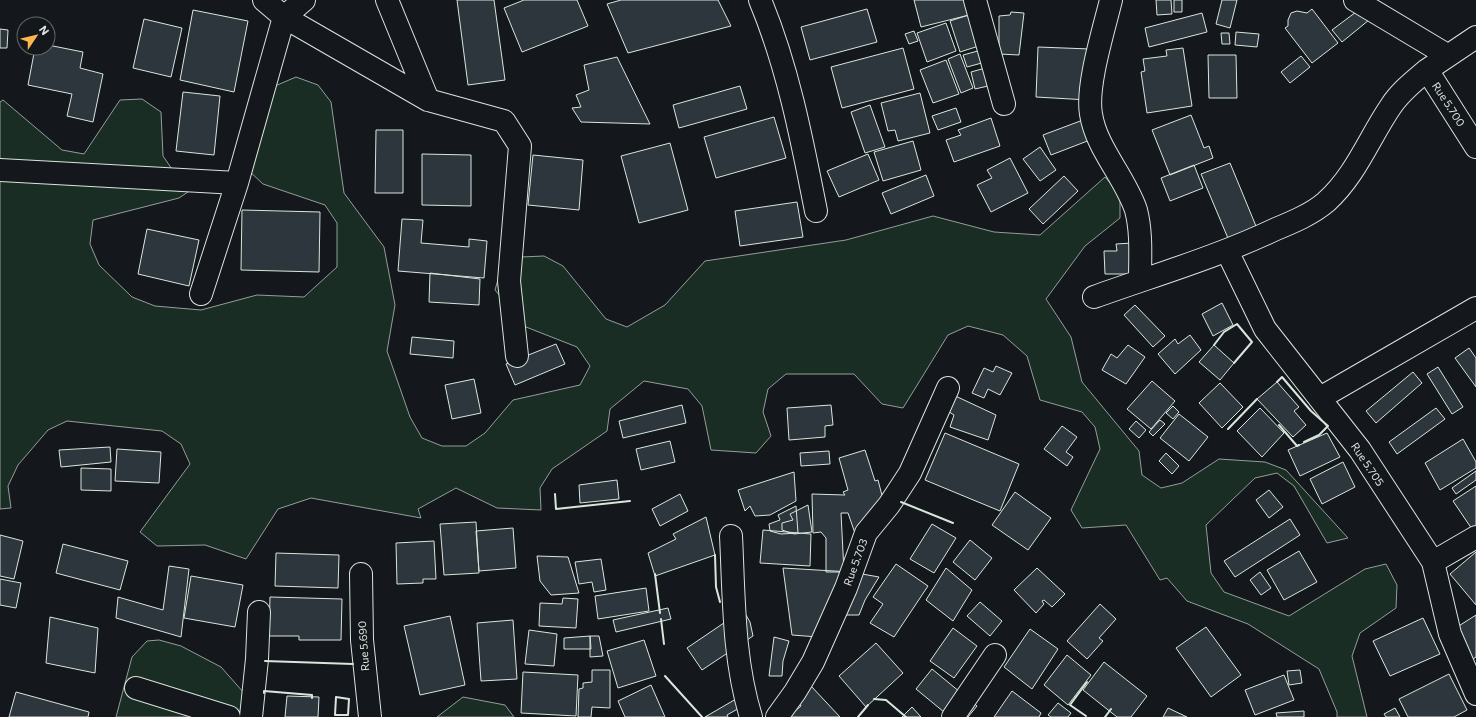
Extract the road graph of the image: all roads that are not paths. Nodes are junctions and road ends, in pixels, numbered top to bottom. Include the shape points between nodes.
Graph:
1 (264, 0) edge
2 (304, 0) edge
3 (387, 0) edge
4 (760, 0) edge
5 (975, 0) edge
6 (1112, 0) edge
7 (1355, 0) edge
8 (284, 18) junction
9 (1476, 37) edge
10 (1448, 55) junction
11 (1427, 70) junction
12 (428, 100) junction
13 (1004, 104) dead end
14 (1476, 147) edge
15 (0, 170) edge
16 (237, 183) junction
17 (816, 211) dead end
18 (1227, 251) junction
19 (1140, 280) junction
20 (201, 294) dead end
21 (1094, 297) dead end
22 (1476, 308) edge
23 (517, 356) dead end
24 (948, 388) dead end
25 (1320, 398) junction
26 (731, 536) dead end
27 (1476, 537) edge
28 (1433, 562) junction
29 (361, 574) dead end
30 (259, 612) dead end
31 (995, 655) dead end
32 (136, 688) dead end
33 (1476, 694) edge
34 (229, 717) edge
35 (251, 717) edge
36 (370, 717) edge
37 (752, 717) edge
38 (777, 717) edge
39 (954, 717) edge

1 - 8 street
2 - 8 street
3 - 12 street
4 - 17 street via 784,71 804,145
5 - 13 street
6 - 19 street via 1094,76 1090,113 1100,144 1136,210 1140,233
7 - 10 street
8 - 12 street
8 - 16 street
9 - 10 street, Rue 5.700
10 - 11 street, Rue 5.700
11 - 14 street, Rue 5.700
11 - 18 street via 1406,88 1391,106 1362,157 1344,183 1326,202 1305,216
12 - 23 street via 504,121 520,146 509,282
15 - 16 street
16 - 20 street
18 - 19 street
18 - 25 street, Rue 5.705 via 1265,329
19 - 21 street
22 - 25 street
24 - 38 street, Rue 5.703 via 910,473 866,533 846,588 812,662
25 - 28 street, Rue 5.705 via 1360,450
26 - 37 street via 740,667
27 - 28 street
28 - 33 street, Rue 5.705 via 1450,634
29 - 36 street, Rue 5.690 via 362,640
30 - 35 street
31 - 39 street
32 - 34 street

